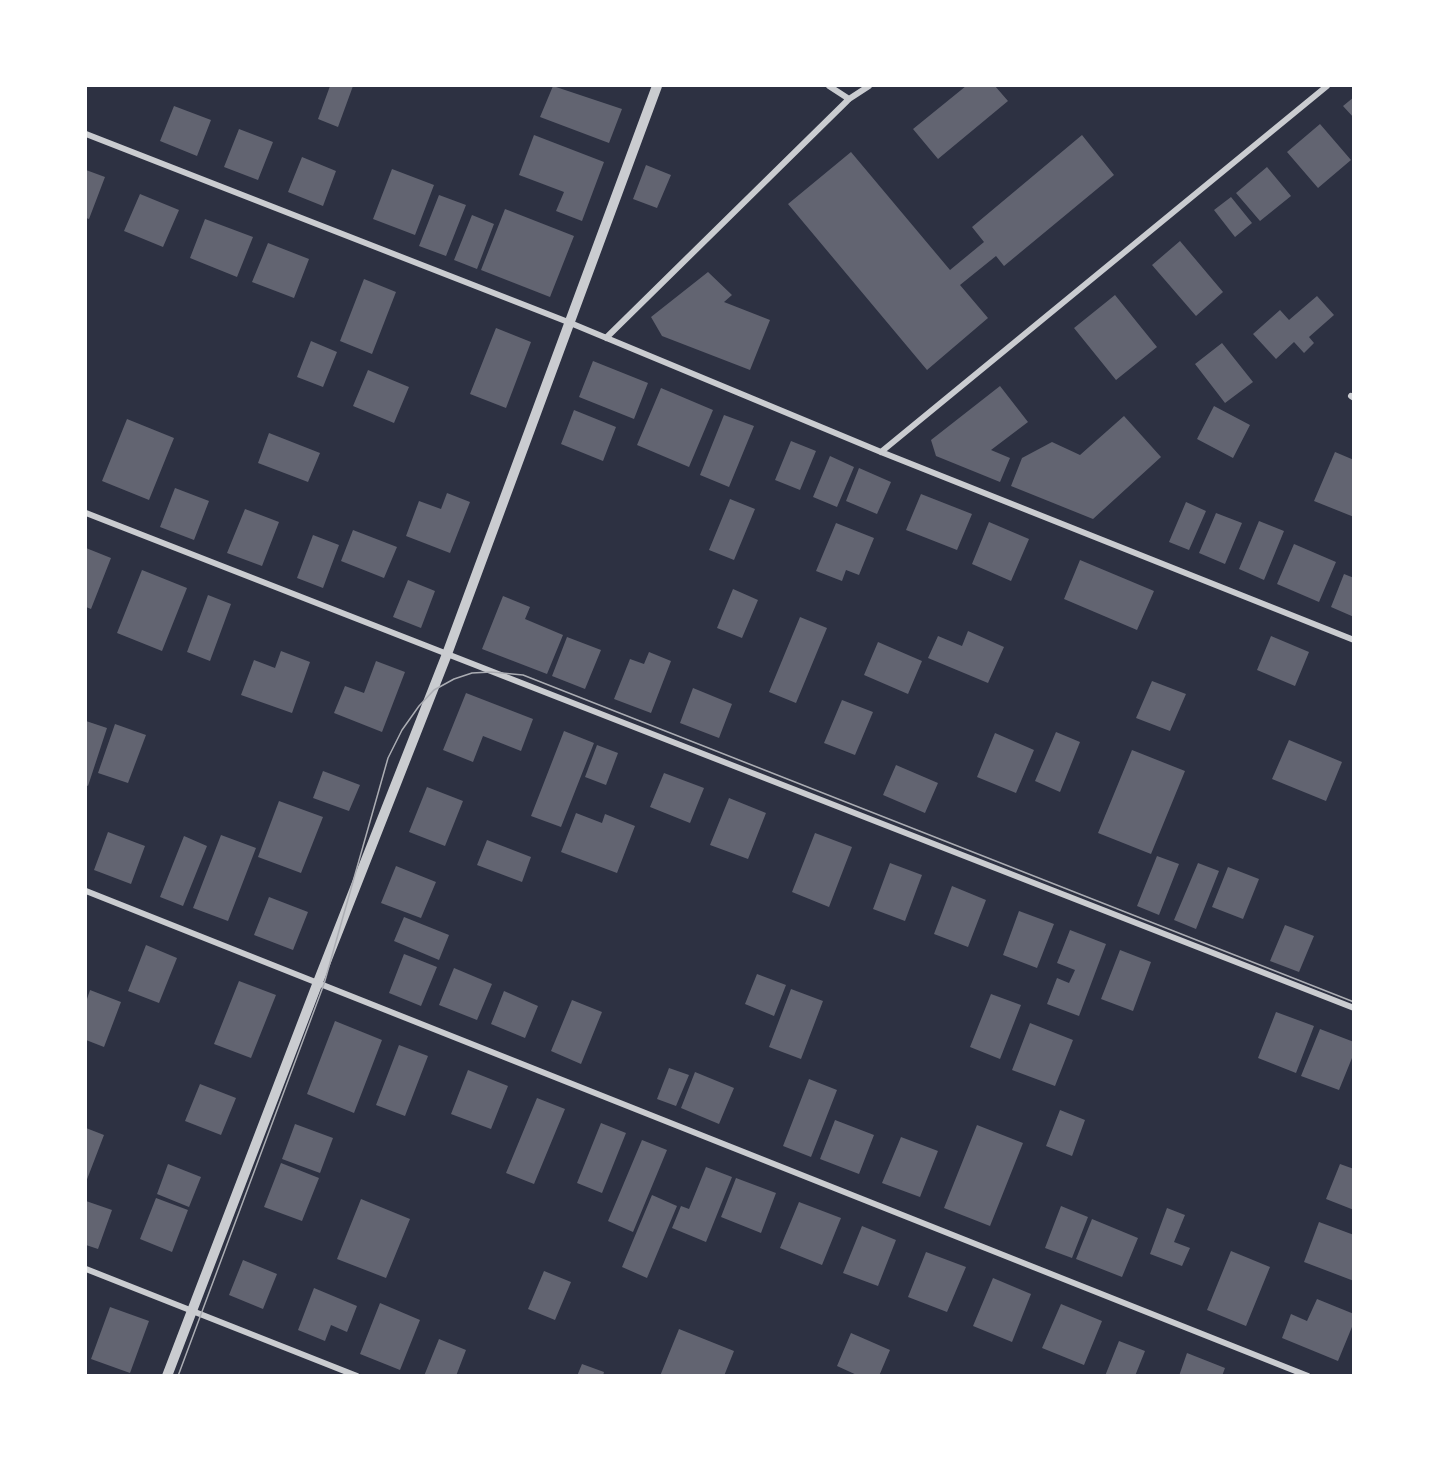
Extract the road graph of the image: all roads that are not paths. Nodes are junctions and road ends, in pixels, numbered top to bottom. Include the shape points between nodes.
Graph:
1 (657, 86) edge
2 (829, 86) edge
3 (869, 86) edge
4 (1328, 86) edge
5 (849, 99) junction
6 (86, 134) edge
7 (568, 322) junction
8 (606, 338) junction
9 (881, 452) junction
10 (86, 513) edge
11 (1353, 640) edge
12 (447, 654) junction
13 (86, 891) edge
14 (318, 982) junction
15 (1353, 1008) edge
16 (86, 1269) edge
17 (192, 1310) junction
18 (167, 1376) edge
19 (357, 1376) edge
20 (1308, 1376) edge

1 - 7 street
2 - 5 street
3 - 5 street
4 - 9 street
5 - 8 street
6 - 7 street
7 - 8 street
7 - 12 street
8 - 9 street
9 - 11 street
10 - 12 street
12 - 14 street
12 - 15 street
13 - 14 street
14 - 17 street
14 - 20 street
16 - 17 street
17 - 18 street
17 - 19 street

